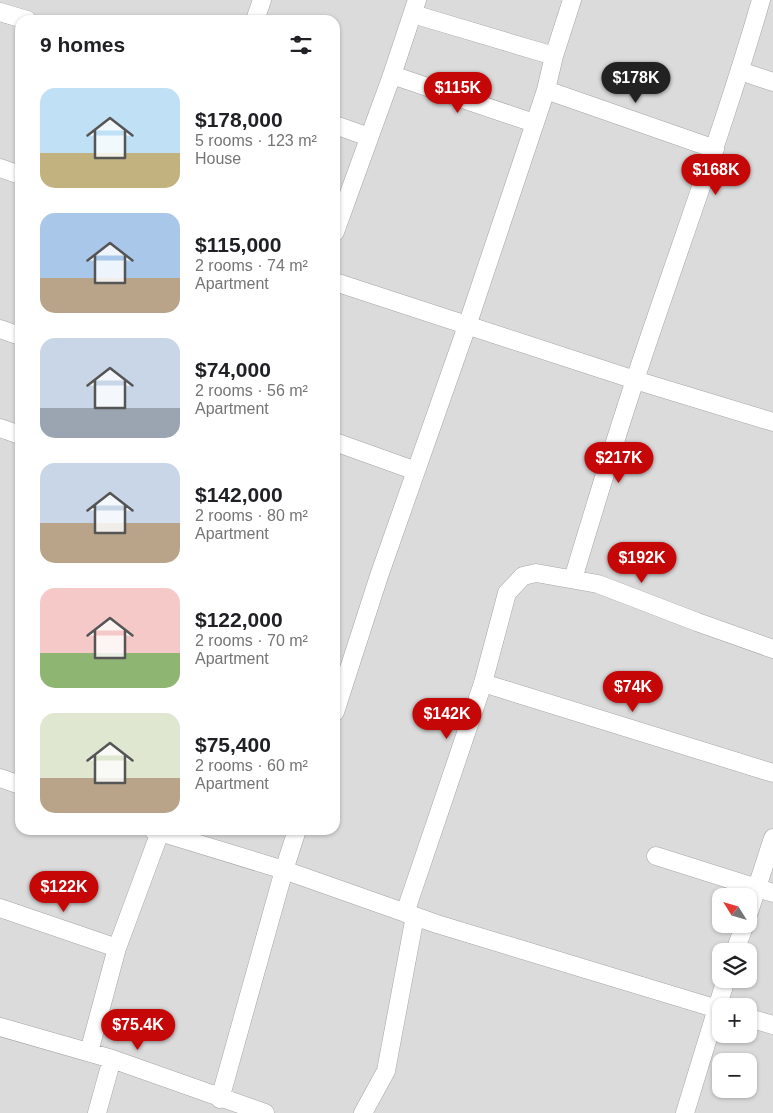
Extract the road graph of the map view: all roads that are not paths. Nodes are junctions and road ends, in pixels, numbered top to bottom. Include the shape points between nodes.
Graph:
1 (262, 0) edge
2 (572, 0) edge
3 (761, 0) edge
4 (415, 7) edge
5 (0, 12) edge
6 (257, 15) edge
7 (15, 17) edge
8 (554, 56) junction
9 (740, 71) junction
10 (392, 75) junction
11 (773, 82) edge
12 (546, 90) junction
13 (534, 123) junction
14 (340, 127) edge
15 (369, 137) junction
16 (715, 149) junction
17 (0, 168) edge
18 (15, 173) edge
19 (340, 218) edge
20 (340, 284) edge
21 (467, 326) junction
22 (635, 380) junction
23 (773, 422) edge
24 (0, 428) edge
25 (15, 433) edge
26 (340, 444) edge
27 (416, 471) junction
28 (572, 579) junction
29 (773, 649) edge
30 (483, 683) junction
31 (340, 697) edge
32 (773, 773) edge
33 (0, 778) edge
34 (15, 783) edge
35 (156, 835) edge
36 (170, 835) edge
37 (295, 835) edge
38 (773, 838) edge
39 (656, 856) dead end
40 (284, 870) junction
41 (765, 891) edge
42 (0, 908) edge
43 (410, 915) junction
44 (117, 948) junction
45 (712, 1008) edge
46 (757, 1020) edge
47 (773, 1025) edge
48 (0, 1027) edge
49 (712, 1028) edge
50 (89, 1052) junction
51 (112, 1059) junction
52 (220, 1099) junction
53 (97, 1113) edge
54 (264, 1113) edge
55 (363, 1113) edge
56 (684, 1113) edge

1 - 6 street
2 - 8 street
3 - 9 street
4 - 8 street
4 - 10 street
5 - 7 street
8 - 12 street
9 - 11 street
9 - 16 street
10 - 13 street
10 - 15 street
12 - 13 street
12 - 16 street
13 - 21 street
14 - 15 street
15 - 19 street
16 - 22 street
17 - 18 street
20 - 21 street
21 - 22 street
21 - 27 street
22 - 23 street
22 - 28 street
24 - 25 street
26 - 27 street
27 - 31 street
28 - 29 street via 598,584
28 - 30 street via 536,573 523,576 507,593
30 - 32 street
30 - 43 street
33 - 34 street
35 - 44 street
36 - 40 street
37 - 40 street
38 - 41 street
39 - 41 street
40 - 43 street
40 - 52 street
42 - 44 street
43 - 45 street
43 - 55 street via 386,1071
44 - 50 street
46 - 47 street
48 - 50 street
49 - 56 street
50 - 51 street
51 - 52 street
51 - 53 street
52 - 54 street

